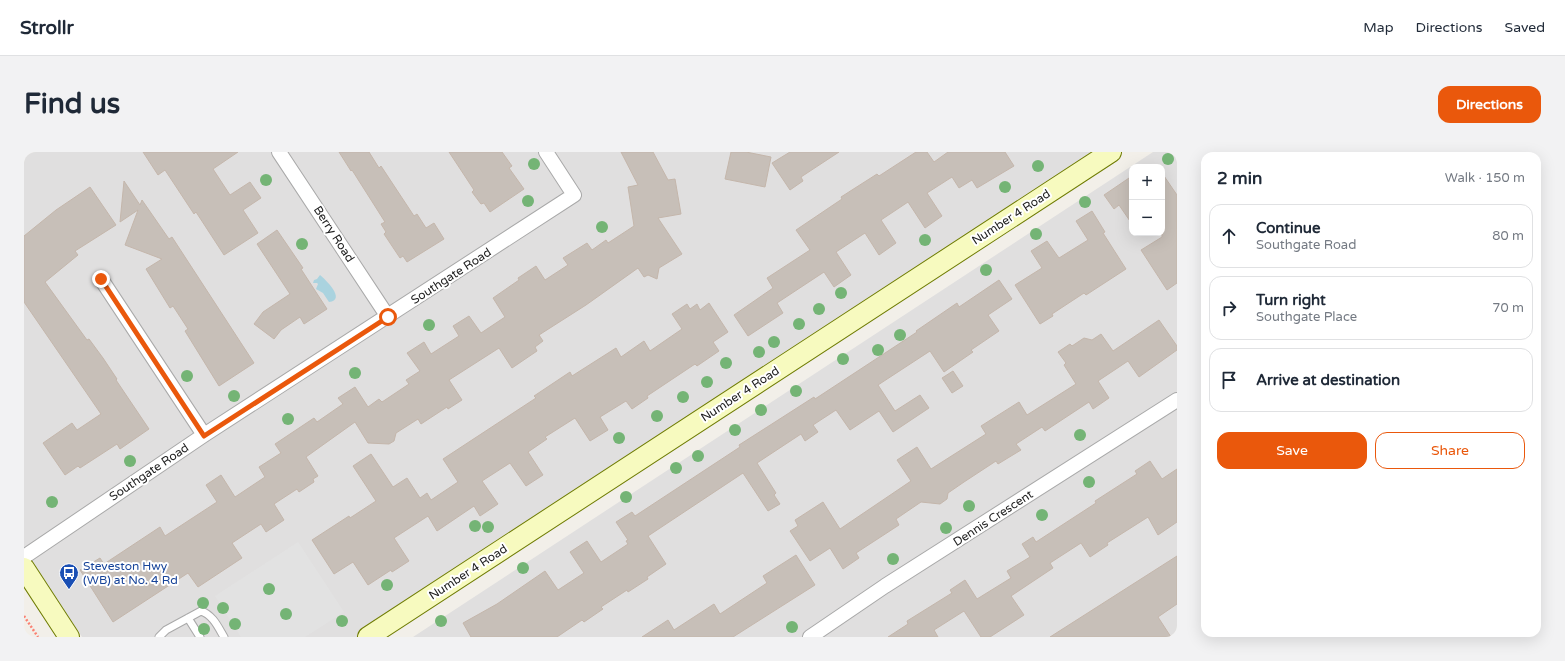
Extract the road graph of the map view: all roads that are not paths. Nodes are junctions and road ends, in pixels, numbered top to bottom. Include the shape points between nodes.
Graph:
1 (279, 152) edge
2 (546, 152) edge
3 (1111, 152) edge
4 (101, 279) dead end
5 (388, 317) junction
6 (1177, 400) edge
7 (204, 436) junction
8 (24, 557) edge
9 (24, 568) edge
10 (188, 618) junction
11 (69, 637) edge
12 (159, 637) edge
13 (200, 637) edge
14 (224, 637) edge
15 (368, 637) edge
16 (810, 637) edge

1 - 5 street, Berry Road
2 - 5 street, Southgate Road via 574,195
3 - 15 main road, Number 4 Road
4 - 7 street
5 - 7 street, Southgate Road
6 - 16 street, Dennis Crescent
7 - 8 street, Southgate Road
9 - 11 main road
10 - 12 lane via 166,630
10 - 13 lane
10 - 14 lane via 201,611 207,613

